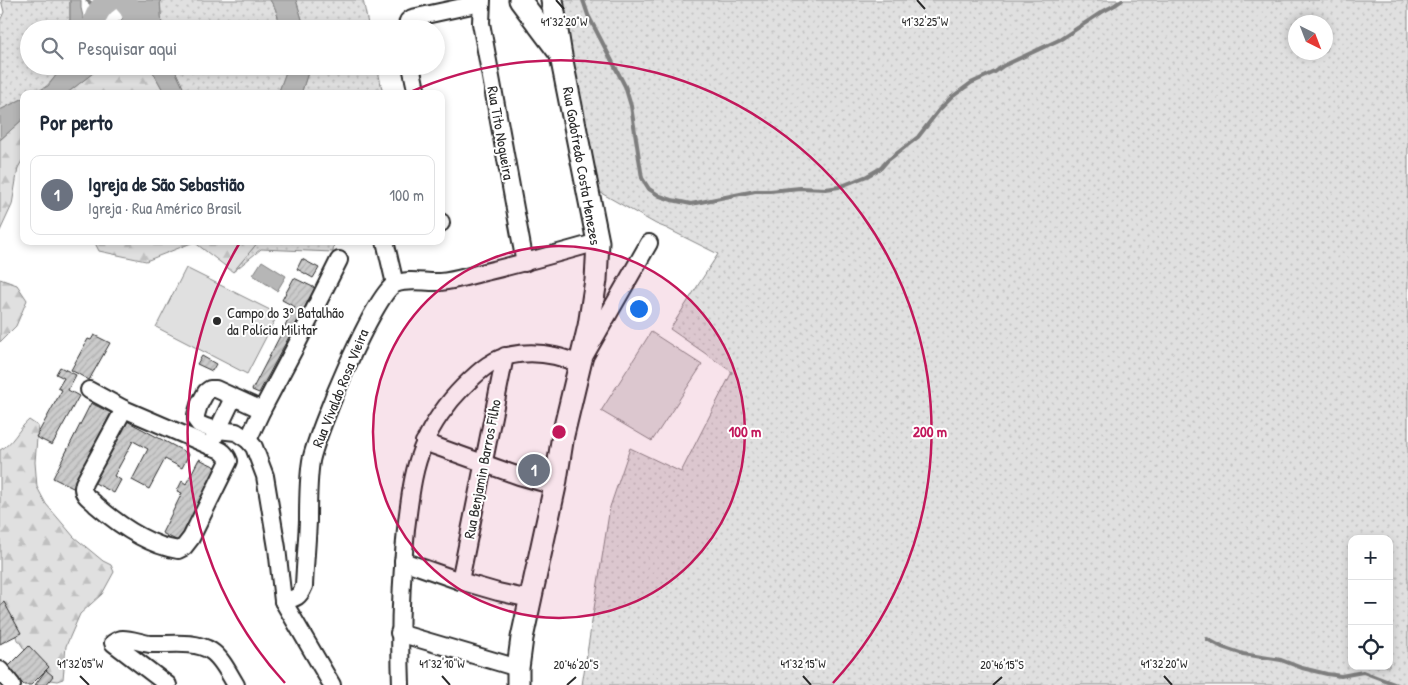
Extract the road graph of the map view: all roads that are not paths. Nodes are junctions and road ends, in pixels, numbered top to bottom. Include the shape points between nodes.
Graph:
1 (520, 0) edge
2 (552, 0) edge
3 (481, 1) edge
4 (413, 20) edge
5 (561, 56) junction
6 (413, 75) edge
7 (416, 90) edge
8 (598, 242) junction
9 (649, 244) dead end
10 (386, 245) edge
11 (339, 260) dead end
12 (525, 263) junction
13 (395, 284) junction
14 (505, 356) junction
15 (580, 364) junction
16 (89, 390) dead end
17 (233, 398) junction
18 (124, 409) junction
19 (262, 410) junction
20 (218, 430) junction
21 (248, 440) junction
22 (424, 442) junction
23 (210, 446) junction
24 (483, 463) junction
25 (554, 486) junction
26 (403, 562) junction
27 (460, 581) junction
28 (530, 599) junction
29 (283, 600) junction
30 (399, 633) junction
31 (0, 670) edge
32 (518, 676) edge
33 (12, 685) edge
34 (168, 685) edge
35 (236, 685) edge
36 (332, 685) edge
37 (401, 685) edge

1 - 5 main road
2 - 5 main road, Rua Godofredo Costa Menezes
3 - 4 street
3 - 12 street, Rua Tito Nogueira via 482,32
5 - 8 main road, Rua Godofredo Costa Menezes
6 - 7 street
8 - 12 street
8 - 15 main road, Rua Godofredo Costa Menezes via 596,280
9 - 15 street
10 - 13 street
11 - 19 street
12 - 13 street via 440,282
13 - 29 street, Rua Vivaldo Rosa Vieira via 387,290 363,331 319,436 308,484 304,586 296,598
14 - 15 street via 530,353
14 - 22 street via 489,364 452,398
14 - 24 street, Rua Benjamin Barros Filho
15 - 25 main road, Rua Godofredo Costa Menezes
16 - 18 street
17 - 19 street
17 - 20 street
17 - 20 street via 210,389 199,405 196,420
18 - 23 street
18 - 23 street via 83,488 86,495 114,519 153,542 178,550 191,538 228,460 223,451
19 - 21 street
20 - 21 street via 236,432
20 - 23 street
21 - 29 street via 265,476
22 - 24 street
22 - 26 street via 410,493
24 - 25 street
24 - 27 street, Rua Benjamin Barros Filho
25 - 28 main road, Rua Godofredo Costa Menezes
26 - 27 street
26 - 30 street
27 - 28 street
28 - 32 main road, Rua Godofredo Costa Menezes
29 - 36 street
30 - 32 street
30 - 37 street
31 - 33 street
34 - 35 street via 113,643 123,639 150,644 202,646 218,656

